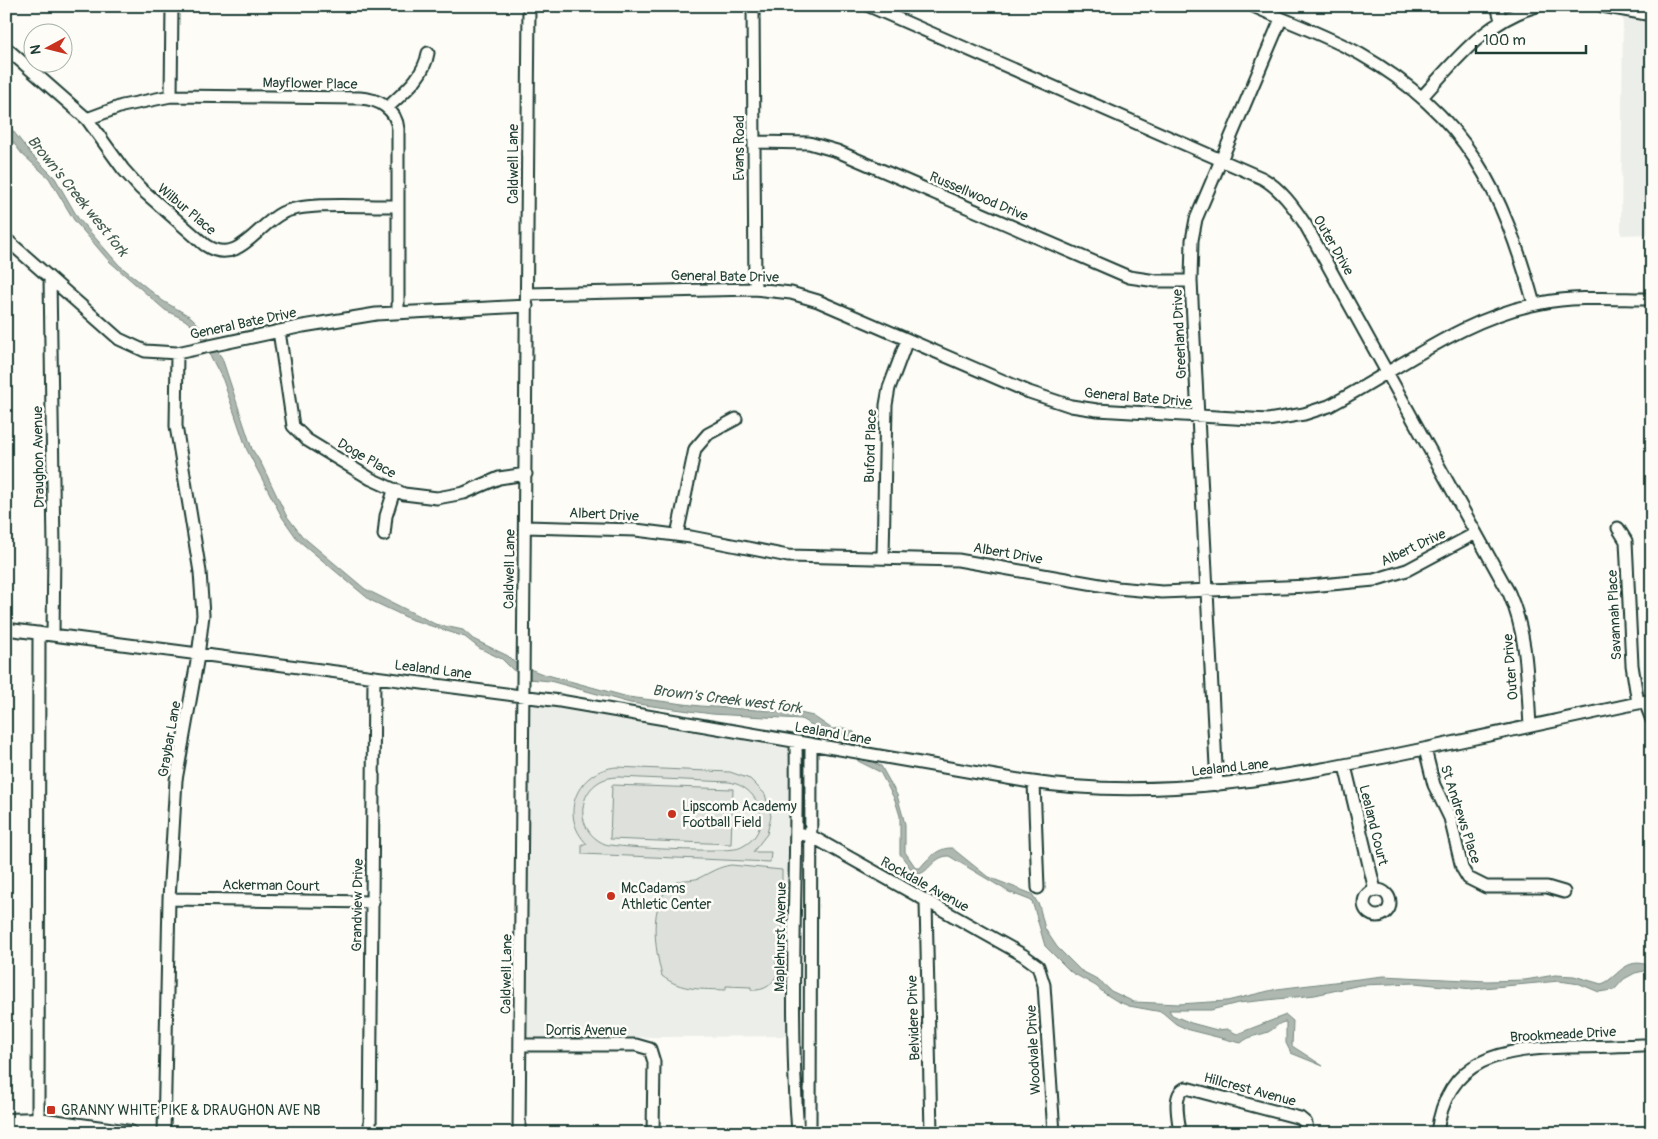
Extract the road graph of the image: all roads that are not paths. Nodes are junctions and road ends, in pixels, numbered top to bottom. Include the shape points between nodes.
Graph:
1 (172, 6) edge
2 (529, 6) edge
3 (753, 6) edge
4 (869, 6) edge
5 (1252, 6) edge
6 (1497, 6) edge
7 (1537, 6) edge
8 (1602, 6) edge
9 (1652, 15) edge
10 (1281, 19) junction
11 (1501, 20) junction
12 (6, 48) edge
13 (428, 52) dead end
14 (171, 96) junction
15 (1422, 97) junction
16 (387, 108) junction
17 (86, 119) junction
18 (754, 142) junction
19 (1220, 159) junction
20 (397, 206) junction
21 (6, 239) edge
22 (50, 278) junction
23 (1191, 281) junction
24 (755, 289) junction
25 (527, 300) junction
26 (1652, 300) edge
27 (1534, 304) junction
28 (398, 312) junction
29 (279, 331) junction
30 (907, 340) junction
31 (177, 353) junction
32 (1388, 373) junction
33 (1198, 416) junction
34 (736, 419) dead end
35 (526, 474) junction
36 (394, 491) junction
37 (525, 527) junction
38 (1618, 528) dead end
39 (1476, 533) junction
40 (677, 534) junction
41 (384, 535) dead end
42 (883, 557) junction
43 (1207, 591) junction
44 (6, 629) edge
45 (39, 633) junction
46 (53, 635) junction
47 (198, 656) junction
48 (374, 677) junction
49 (522, 696) junction
50 (1645, 702) edge
51 (1652, 720) edge
52 (1530, 726) junction
53 (796, 742) junction
54 (811, 745) junction
55 (1426, 749) junction
56 (1345, 766) junction
57 (1034, 782) junction
58 (1217, 785) junction
59 (796, 833) junction
60 (811, 836) junction
61 (1038, 888) dead end
62 (1374, 890) dead end
63 (1564, 892) dead end
64 (169, 899) junction
65 (373, 902) junction
66 (926, 902) junction
67 (1038, 966) joint
68 (520, 1045) junction
69 (1645, 1045) dead end
70 (38, 1120) junction
71 (6, 1121) edge
72 (124, 1132) edge
73 (164, 1133) edge
74 (370, 1133) edge
75 (519, 1133) edge
76 (653, 1133) edge
77 (798, 1133) edge
78 (810, 1133) edge
79 (931, 1133) edge
80 (1054, 1133) edge
81 (1180, 1133) edge
82 (1307, 1133) edge
83 (1437, 1133) edge

1 - 14 street
2 - 25 street, Caldwell Lane
3 - 18 street, Evans Road
4 - 19 street, Outer Drive
5 - 10 street
6 - 11 street
7 - 11 street
8 - 9 street
10 - 15 street via 1359,54
10 - 19 street, Greerland Drive
11 - 15 street via 1475,39
12 - 17 street, Wilbur Place
13 - 16 street via 426,66 418,78
14 - 16 street, Mayflower Place via 360,98 373,100
14 - 17 street, Mayflower Place via 139,102
15 - 27 street via 1460,137 1487,177 1512,231
16 - 20 street via 397,126
17 - 20 street, Wilbur Place via 140,188 216,251 237,249 273,218 294,209
18 - 23 street, Russellwood Drive via 809,143 828,148 1129,277
18 - 24 street, Evans Road
19 - 23 street, Greerland Drive via 1193,228
19 - 32 street, Outer Drive via 1273,185 1286,197 1305,224
20 - 28 street
21 - 22 street, General Bate Drive
22 - 31 street, General Bate Drive via 119,339 145,351
22 - 46 street, Draughon Avenue
23 - 33 street, Greerland Drive
24 - 25 street, General Bate Drive
24 - 30 street, General Bate Drive via 804,296
25 - 28 street, General Bate Drive
25 - 35 street, Caldwell Lane
26 - 27 street, General Bate Drive via 1567,299
27 - 32 street, General Bate Drive via 1484,319
28 - 29 street, General Bate Drive
29 - 31 street, General Bate Drive
29 - 36 street, Doge Place via 293,426 307,440
30 - 33 street, General Bate Drive via 1029,392 1071,406
30 - 42 street, Buford Place via 886,405
31 - 47 street, Graybar Lane via 176,426 202,588 203,615
32 - 33 street, General Bate Drive via 1329,406 1304,414 1268,420
32 - 39 street, Outer Drive
33 - 43 street, Greerland Drive
34 - 40 street via 708,434 695,448
35 - 36 street, Doge Place via 499,478 473,490 445,497 426,498
35 - 37 street, Caldwell Lane
36 - 41 street
37 - 40 street, Albert Drive via 610,528
37 - 49 street, Caldwell Lane
38 - 50 street, Savannah Place via 1626,541 1632,665
39 - 43 street, Albert Drive via 1407,570 1374,580
39 - 52 street, Outer Drive via 1506,585 1520,622 1526,650
40 - 42 street, Albert Drive via 778,555
42 - 43 street, Albert Drive via 958,560 1146,591
43 - 58 street, Greerland Drive
44 - 45 street, Lealand Lane
45 - 46 street, Lealand Lane
45 - 70 street
46 - 47 street, Lealand Lane
47 - 48 street, Lealand Lane
47 - 64 street, Graybar Lane via 176,780
48 - 49 street, Lealand Lane
48 - 65 street, Grandview Drive
49 - 53 street, Lealand Lane
49 - 68 street, Caldwell Lane
50 - 51 street, Savannah Place
50 - 52 street, Lealand Lane
52 - 55 street, Lealand Lane
53 - 54 street, Lealand Lane
53 - 59 street, Maplehurst Avenue
54 - 57 street, Lealand Lane
54 - 60 street
55 - 56 street, Lealand Lane
55 - 63 street, St Andrews Place via 1434,785 1450,818 1468,885 1547,887
56 - 58 street, Lealand Lane
56 - 62 street, Lealand Court
57 - 58 street, Lealand Lane via 1127,789
57 - 61 street
59 - 60 street, Rockdale Avenue
59 - 77 street, Maplehurst Avenue via 794,962
60 - 66 street, Rockdale Avenue
60 - 78 street
64 - 65 street, Ackerman Court
64 - 73 street, Graybar Lane
65 - 74 street, Grandview Drive
66 - 67 street, Rockdale Avenue
66 - 79 street, Belvidere Drive
67 - 80 street, Woodvale Drive via 1044,986
68 - 75 street, Caldwell Lane
68 - 76 street, Dorris Avenue via 640,1045 652,1050
69 - 83 street, Brookmeade Drive via 1538,1048 1496,1054 1472,1067 1458,1080 1446,1100
70 - 71 main road
70 - 72 main road
81 - 82 street, Hillcrest Avenue via 1177,1097 1180,1091 1190,1088 1303,1119

